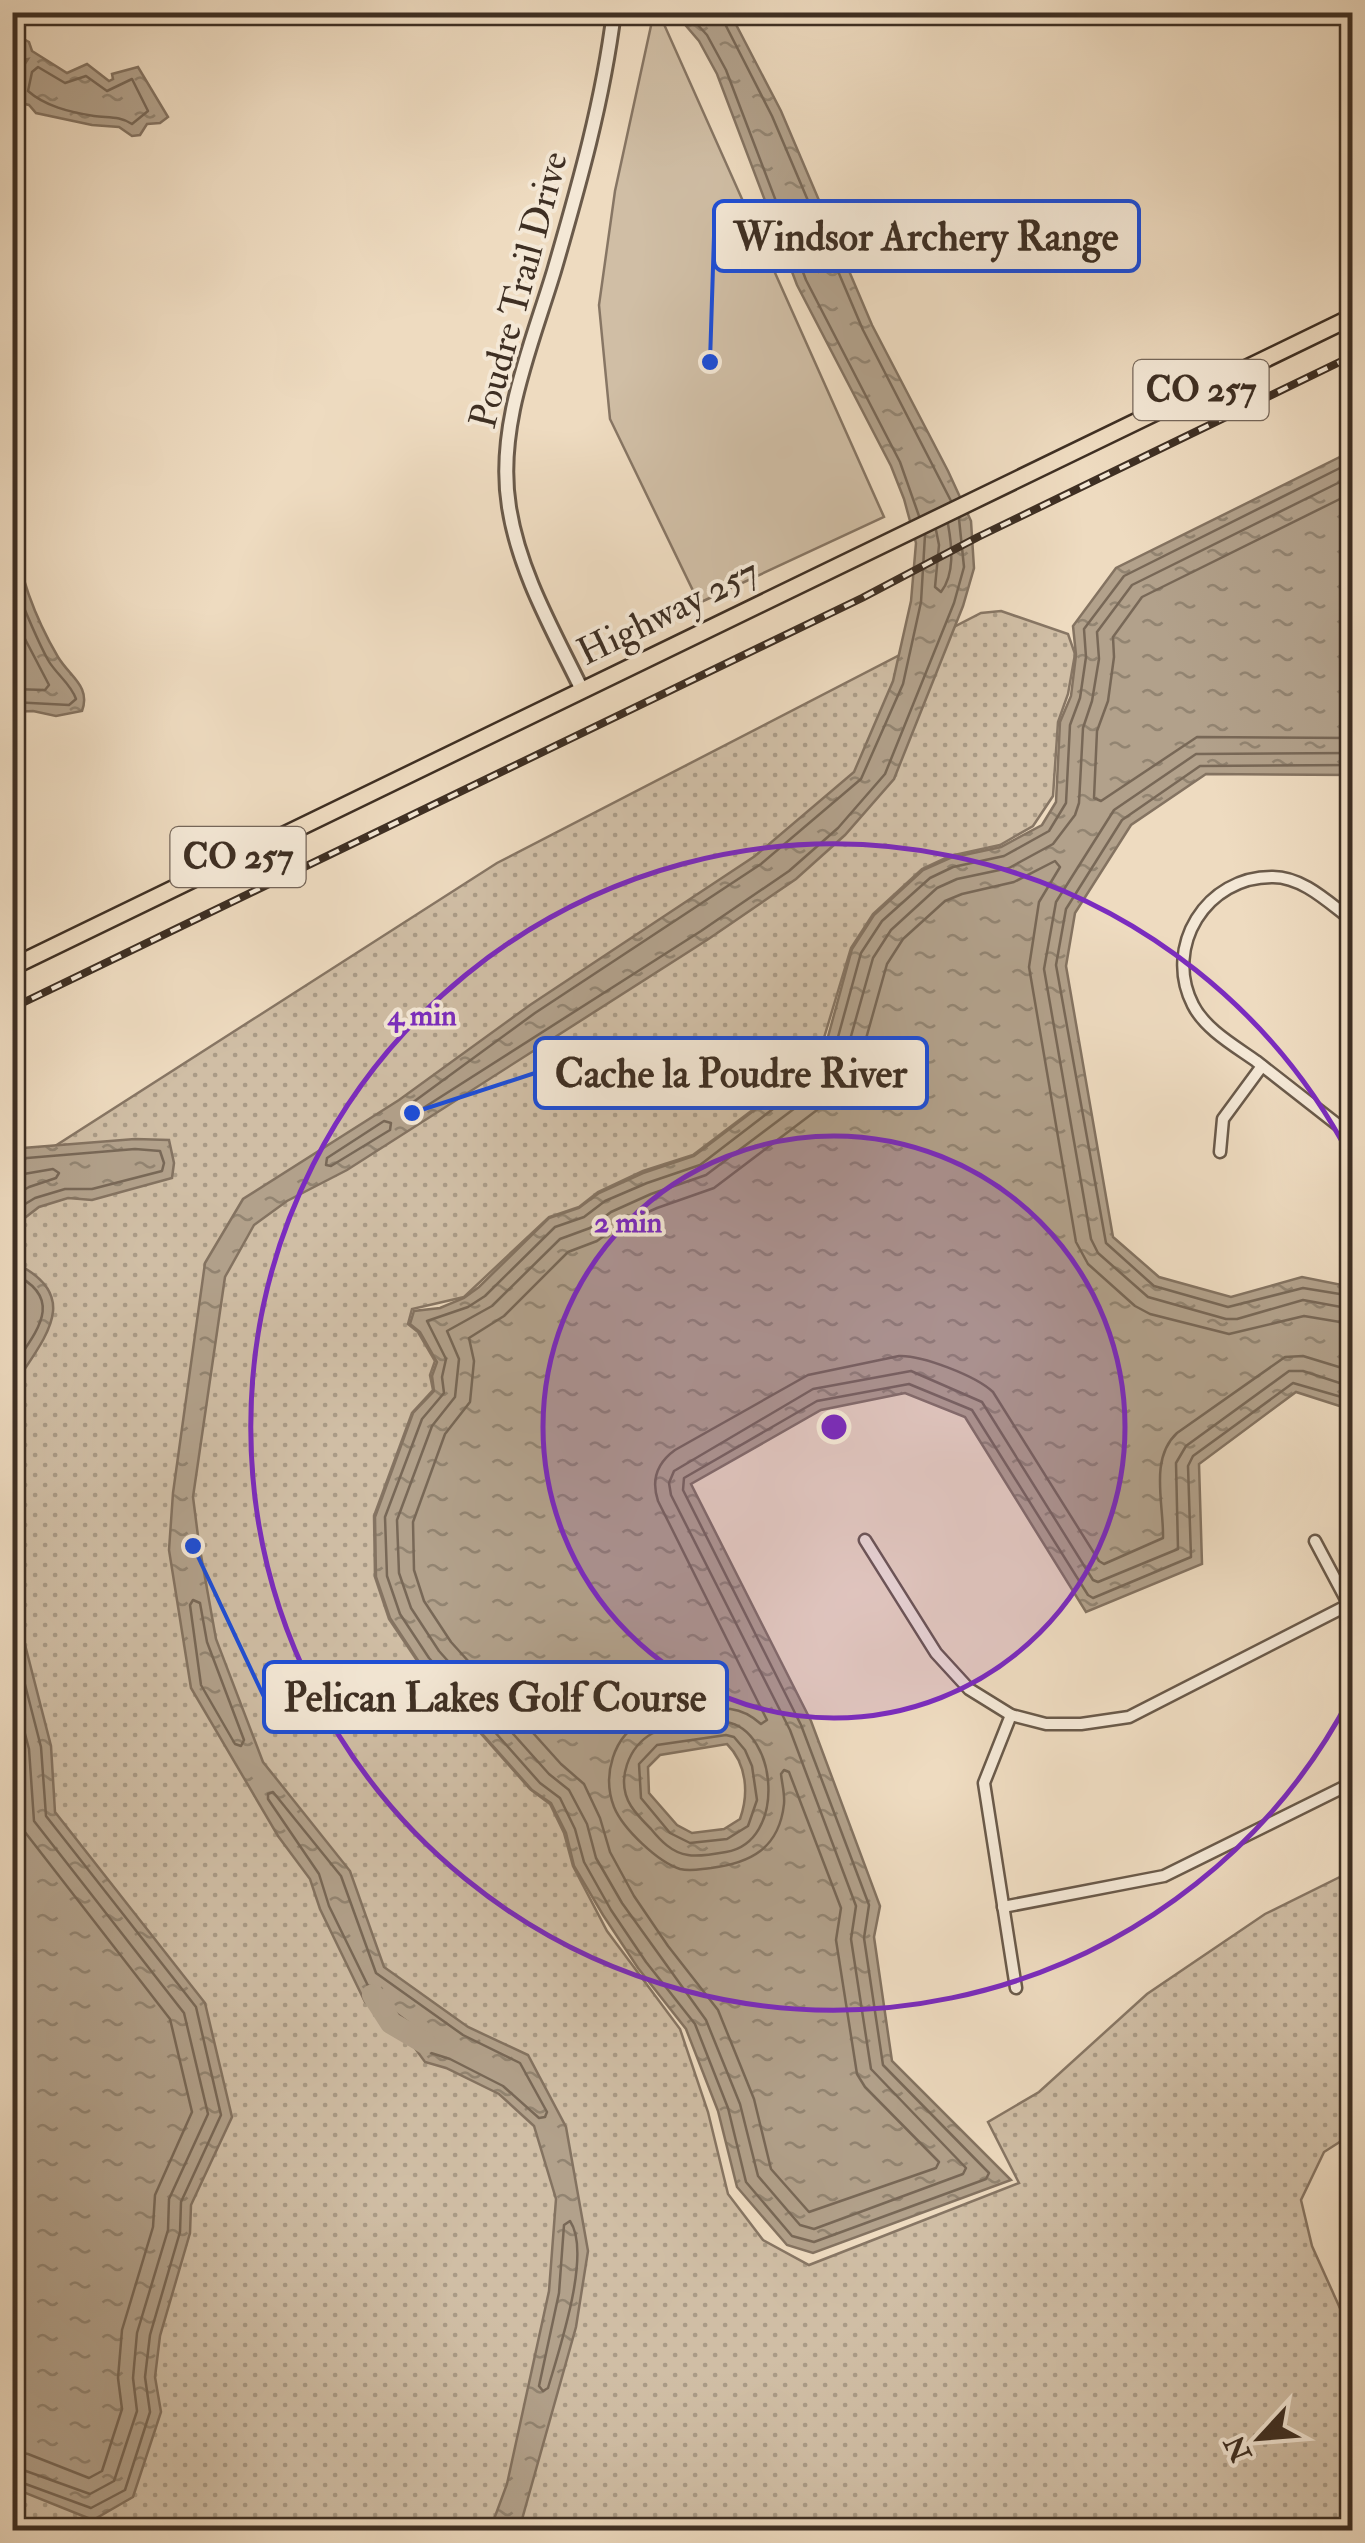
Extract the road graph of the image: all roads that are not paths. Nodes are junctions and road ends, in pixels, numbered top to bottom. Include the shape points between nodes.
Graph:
1 (614, 12) edge
2 (1352, 316) edge
3 (582, 690) junction
4 (1352, 920) edge
5 (12, 967) edge
6 (1262, 1066) junction
7 (1352, 1136) edge
8 (1220, 1152) dead end
9 (865, 1540) dead end
10 (1314, 1541) dead end
11 (1351, 1604) edge
12 (1011, 1715) junction
13 (1352, 1783) edge
14 (1003, 1906) junction
15 (1016, 1988) dead end

1 - 3 street, Poudre Trail Drive via 592,137 514,406 506,456 519,549
2 - 3 main road, Highway 257 / CO 257
3 - 5 main road, Highway 257 / CO 257
4 - 6 street via 1302,884 1274,877 1238,884 1193,919 1183,980 1195,1009
6 - 7 street
6 - 8 street via 1223,1119
9 - 12 street via 936,1653 969,1689
10 - 11 street
11 - 12 street via 1129,1717 1046,1724
12 - 14 street via 984,1783
13 - 14 street via 1164,1876
14 - 15 street

